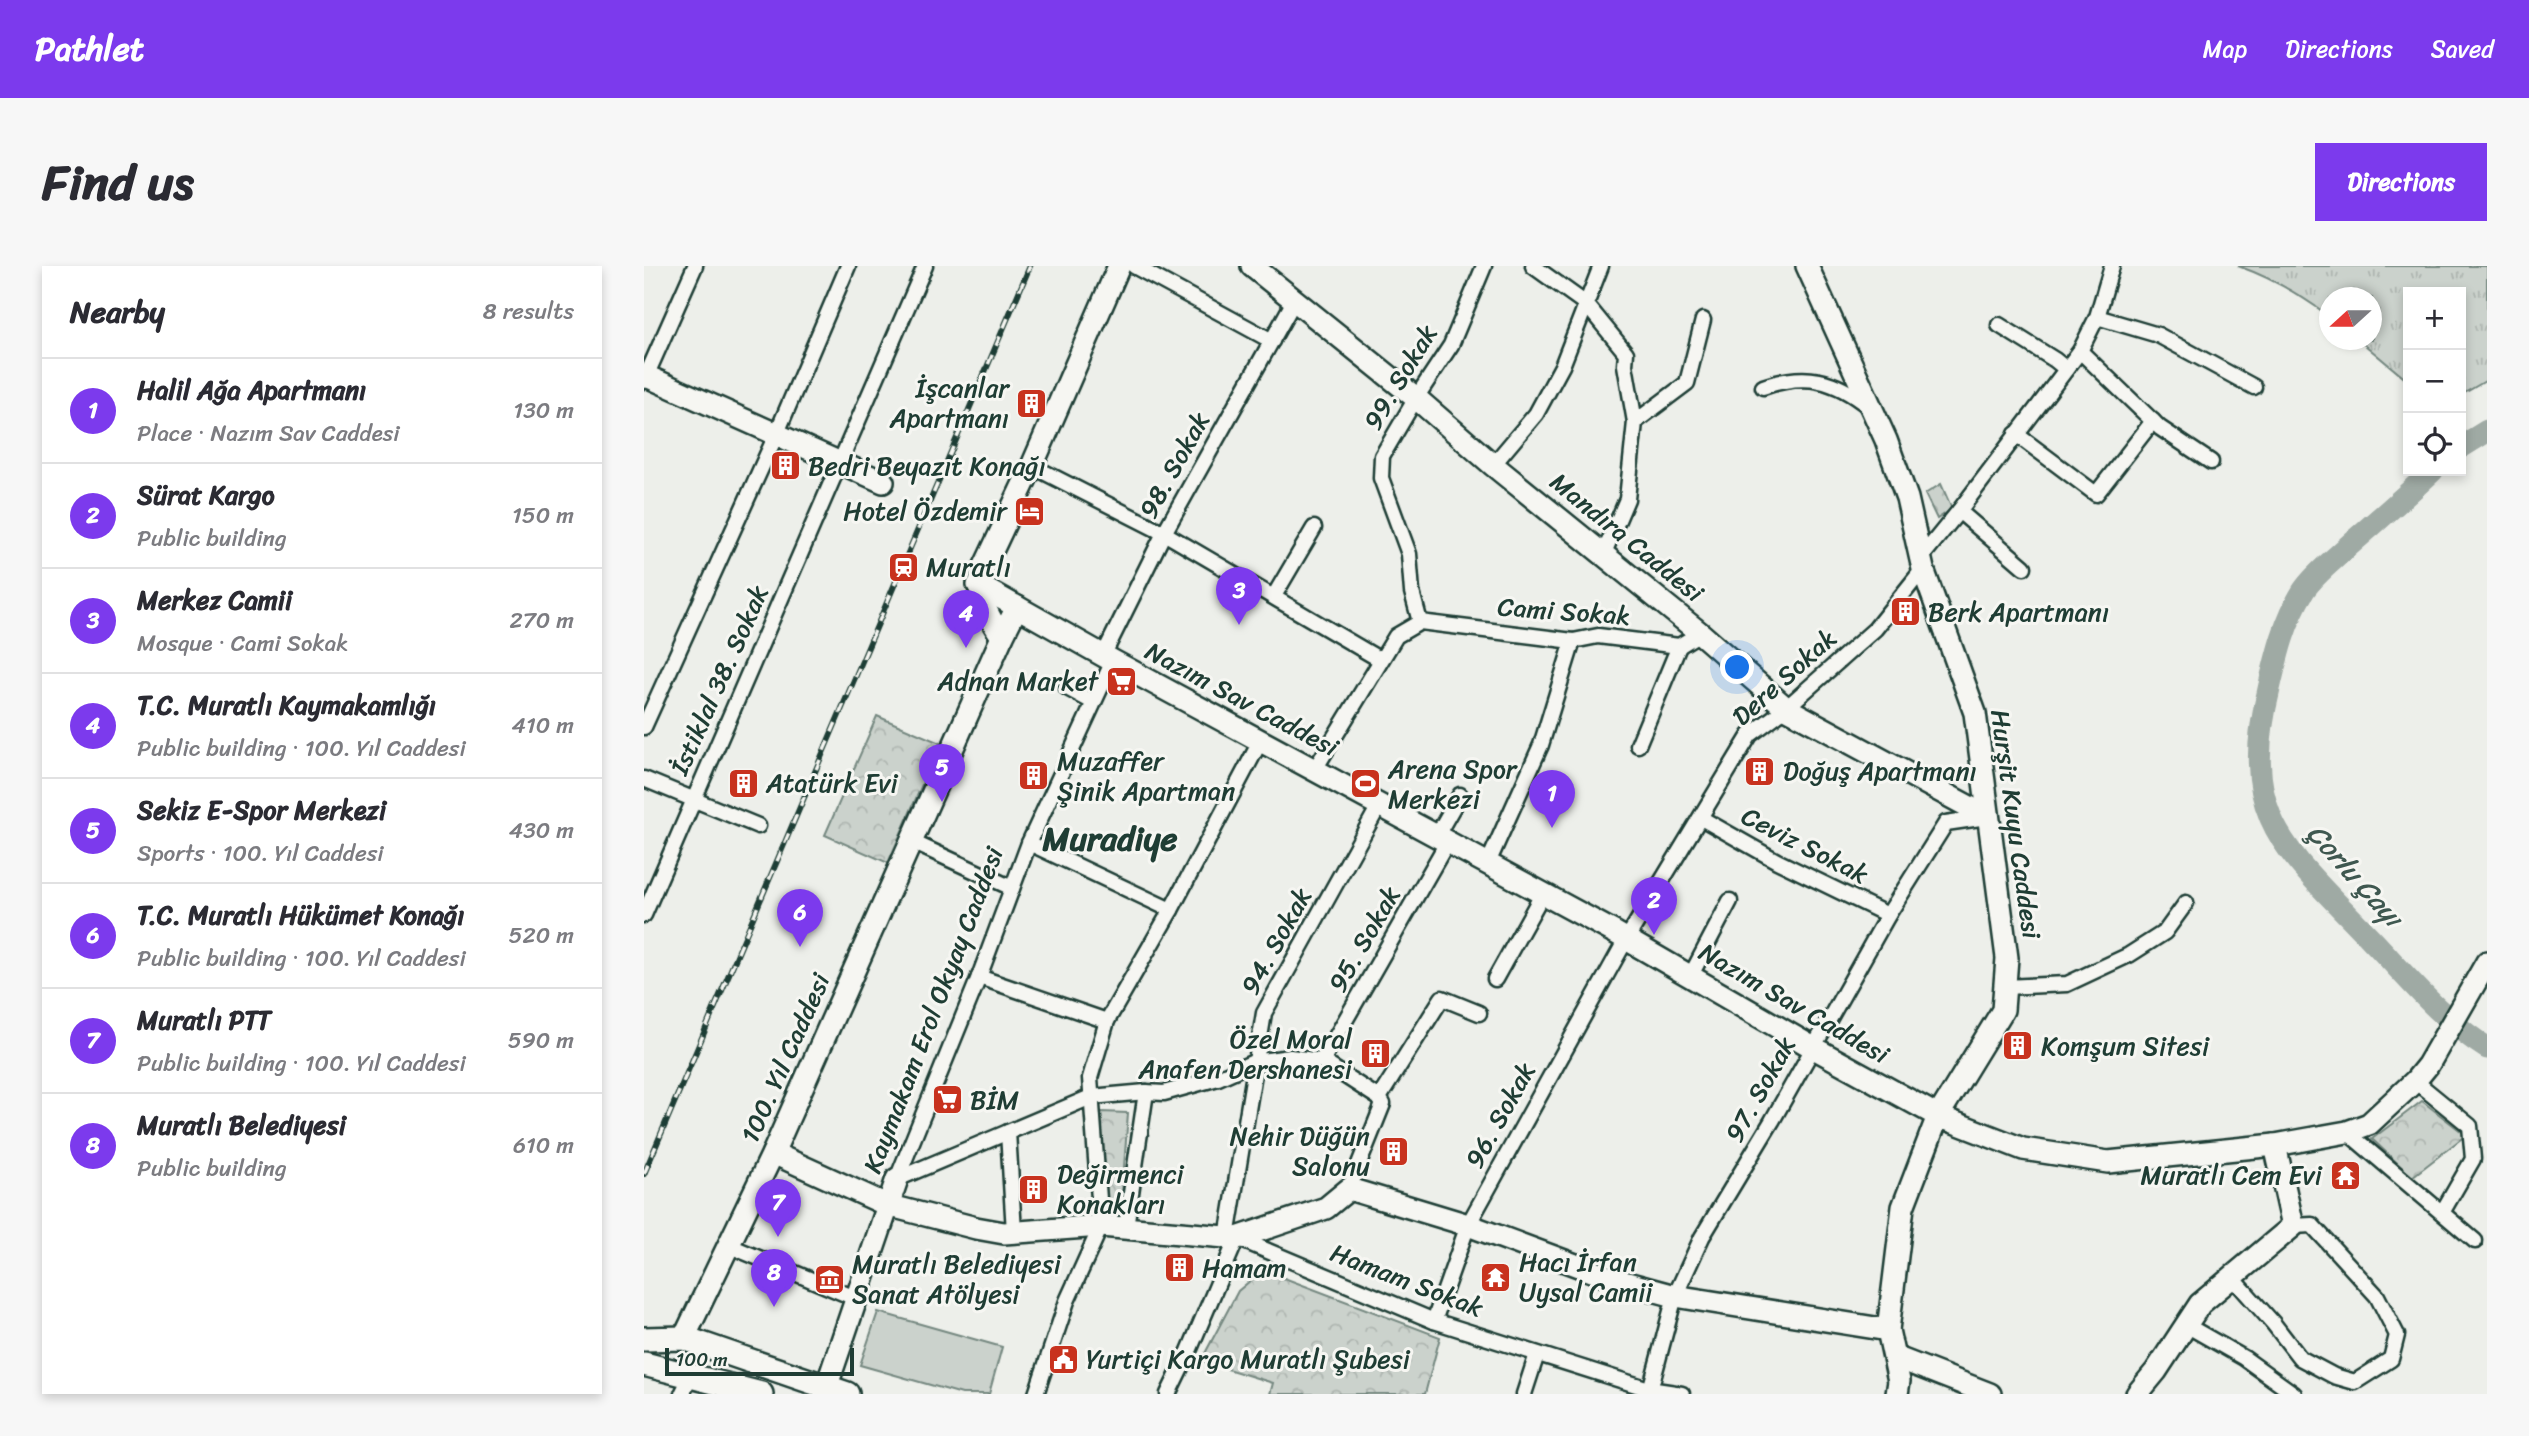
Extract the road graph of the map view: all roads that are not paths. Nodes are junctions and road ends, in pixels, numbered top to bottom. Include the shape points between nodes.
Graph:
1 (695, 266) edge
2 (848, 266) edge
3 (925, 266) edge
4 (1119, 266) edge
5 (1135, 266) edge
6 (1253, 266) edge
7 (1484, 266) edge
8 (1533, 266) edge
9 (1601, 266) edge
10 (1807, 266) edge
11 (2112, 266) edge
12 (1294, 301) junction
13 (1586, 304) junction
14 (2097, 317) junction
15 (1703, 320) dead end
16 (1998, 324) dead end
17 (1272, 341) junction
18 (2080, 351) junction
19 (2066, 369) junction
20 (645, 377) edge
21 (1763, 387) dead end
22 (2254, 387) dead end
23 (1416, 398) junction
24 (1873, 411) junction
25 (2153, 421) junction
26 (1635, 422) junction
27 (2016, 434) junction
28 (776, 435) junction
29 (2211, 462) dead end
30 (840, 465) junction
31 (1493, 465) junction
32 (1032, 466) junction
33 (883, 482) dead end
34 (1959, 511) junction
35 (1314, 528) dead end
36 (1164, 533) junction
37 (1604, 553) junction
38 (1922, 564) junction
39 (2024, 567) dead end
40 (980, 579) junction
41 (1274, 596) junction
42 (1017, 607) junction
43 (1420, 622) junction
44 (1700, 633) junction
45 (1002, 637) junction
46 (1573, 641) junction
47 (1679, 646) junction
48 (1108, 659) junction
49 (1380, 659) junction
50 (1067, 688) dead end
51 (1093, 702) junction
52 (1787, 708) junction
53 (644, 727) edge
54 (1261, 740) junction
55 (1638, 745) dead end
56 (1315, 769) junction
57 (644, 779) edge
58 (1460, 795) dead end
59 (693, 800) junction
60 (1380, 804) junction
61 (1988, 817) junction
62 (1701, 818) junction
63 (758, 825) dead end
64 (1442, 838) junction
65 (1029, 843) junction
66 (921, 846) dead end
67 (1488, 863) junction
68 (1012, 888) junction
69 (1543, 893) junction
70 (1730, 901) dead end
71 (2186, 903) dead end
72 (1171, 910) junction
73 (644, 915) edge
74 (1888, 915) junction
75 (1626, 939) junction
76 (2484, 965) edge
77 (979, 977) junction
78 (1690, 977) junction
79 (1494, 979) dead end
80 (2005, 987) junction
81 (1479, 1013) dead end
82 (1107, 1021) junction
83 (1812, 1047) junction
84 (1254, 1062) junction
85 (1322, 1062) junction
86 (2422, 1073) junction
87 (1146, 1092) junction
88 (1091, 1097) junction
89 (1381, 1101) junction
90 (1938, 1116) junction
91 (1009, 1132) junction
92 (2347, 1132) junction
93 (2275, 1145) junction
94 (773, 1153) junction
95 (897, 1179) junction
96 (1349, 1189) junction
97 (887, 1205) junction
98 (2443, 1212) junction
99 (1468, 1225) junction
100 (1101, 1226) junction
101 (2293, 1226) junction
102 (1126, 1227) junction
103 (1014, 1232) junction
104 (1232, 1237) junction
105 (2475, 1241) dead end
106 (730, 1246) junction
107 (2232, 1277) junction
108 (1675, 1296) junction
109 (855, 1298) junction
110 (1434, 1321) junction
111 (2186, 1325) junction
112 (1888, 1330) junction
113 (672, 1339) edge
114 (1537, 1354) junction
115 (1895, 1357) junction
116 (649, 1365) edge
117 (687, 1385) edge
118 (836, 1391) edge
119 (1649, 1392) edge
120 (761, 1394) edge
121 (1037, 1394) edge
122 (1168, 1394) edge
123 (1524, 1394) edge
124 (1682, 1394) edge
125 (1897, 1394) edge
126 (1990, 1394) edge
127 (2137, 1394) edge
128 (2294, 1394) edge

1 - 20 street
2 - 28 street
3 - 30 street, İstiklal 38. Sokak
4 - 32 street
5 - 17 street
6 - 12 street, Mandıra Caddesi
7 - 23 street, 99. Sokak via 1451,345
8 - 13 street
9 - 13 street
10 - 24 street, Hurşit Kuyu Caddesi
11 - 14 street, Dere Sokak
12 - 17 street, 98. Sokak
12 - 23 street, Mandıra Caddesi
13 - 26 street via 1626,353
13 - 31 street via 1562,366 1536,414
14 - 18 street, Dere Sokak
14 - 22 street via 2158,335
15 - 26 street via 1688,383
16 - 19 street
17 - 36 street, 98. Sokak
18 - 19 street, Dere Sokak
18 - 25 street
19 - 27 street, Dere Sokak
20 - 28 street
21 - 24 street via 1800,377 1825,382 1849,391
23 - 31 street, Mandıra Caddesi
23 - 43 street, 99. Sokak via 1382,456 1381,478 1409,554
24 - 38 street, Hurşit Kuyu Caddesi via 1907,498
25 - 27 street via 2096,494
25 - 29 street
26 - 37 street via 1627,499
27 - 34 street, Dere Sokak
28 - 30 street
28 - 53 street
30 - 33 street
30 - 59 street, İstiklal 38. Sokak
31 - 37 street, Mandıra Caddesi
32 - 36 street
32 - 40 street
34 - 38 street, Dere Sokak
34 - 39 street
35 - 41 street
36 - 41 street
36 - 48 street, 98. Sokak
37 - 44 street, Mandıra Caddesi
38 - 52 street, Dere Sokak via 1875,629
38 - 61 street, Hurşit Kuyu Caddesi via 1975,713
40 - 42 street, Nazım Sav Caddesi
40 - 45 street via 987,614
41 - 49 street
42 - 45 street, 100. Yıl Caddesi
42 - 48 street, Nazım Sav Caddesi
43 - 46 street, Cami Sokak
43 - 49 street via 1396,636
44 - 47 street
44 - 52 street, Mandıra Caddesi
45 - 94 street, 100. Yıl Caddesi
46 - 47 street, Cami Sokak via 1598,635
46 - 67 street via 1541,745
47 - 55 street
48 - 51 street, Kaymakam Erol Okyay Caddesi
48 - 54 street, Nazım Sav Caddesi
49 - 56 street
50 - 51 street
51 - 65 street, Kaymakam Erol Okyay Caddesi
52 - 61 street, Mandıra Caddesi
52 - 62 street, Dere Sokak via 1750,734
54 - 56 street, Nazım Sav Caddesi
54 - 72 street
56 - 60 street, Nazım Sav Caddesi
57 - 59 street
58 - 64 street, 95. Sokak
59 - 63 street
59 - 73 street, İstiklal 38. Sokak
60 - 64 street, Nazım Sav Caddesi
60 - 84 street, 94. Sokak via 1264,1013
61 - 74 street, 97. Sokak via 1946,822
61 - 80 street, Hurşit Kuyu Caddesi via 2007,958
62 - 74 street, Ceviz Sokak
62 - 75 street, Dere Sokak
64 - 67 street, Nazım Sav Caddesi
64 - 85 street, 95. Sokak
65 - 68 street, Kaymakam Erol Okyay Caddesi
65 - 72 street
66 - 68 street
67 - 69 street, Nazım Sav Caddesi
68 - 77 street, Kaymakam Erol Okyay Caddesi
69 - 75 street, Nazım Sav Caddesi
69 - 79 street
70 - 78 street
71 - 80 street via 2165,932 2067,984
72 - 82 street
74 - 83 street, 97. Sokak
75 - 78 street, Nazım Sav Caddesi
75 - 99 street, 96. Sokak
76 - 86 street, Nazım Sav Caddesi
77 - 82 street
77 - 95 street, Kaymakam Erol Okyay Caddesi
78 - 83 street, Nazım Sav Caddesi
80 - 90 street, Hurşit Kuyu Caddesi via 2003,1010
81 - 89 street via 1442,998
82 - 88 street via 1090,1078
83 - 90 street, Nazım Sav Caddesi
83 - 108 street, 97. Sokak via 1702,1237
84 - 85 street via 1290,1057
84 - 87 street via 1164,1093
84 - 104 street, 94. Sokak
85 - 89 street
86 - 92 street, Nazım Sav Caddesi via 2368,1124
86 - 98 street via 2470,1126 2473,1159
87 - 88 street
87 - 102 street
88 - 91 street
88 - 100 street
89 - 96 street
90 - 93 street, Nazım Sav Caddesi via 2023,1149 2108,1162
90 - 112 street, Hurşit Kuyu Caddesi via 1903,1207
91 - 95 street
91 - 103 street
92 - 93 street, Nazım Sav Caddesi
92 - 98 street
93 - 101 street
94 - 97 street
94 - 106 street, 100. Yıl Caddesi
95 - 97 street, Kaymakam Erol Okyay Caddesi
96 - 99 street
96 - 104 street via 1326,1209
97 - 103 street via 976,1228
97 - 109 street, Kaymakam Erol Okyay Caddesi
98 - 105 street
99 - 108 street via 1616,1280
99 - 110 street, 96. Sokak
100 - 102 street
100 - 103 street
100 - 121 street via 1067,1301
101 - 107 street
101 - 107 street via 2312,1225 2377,1296 2397,1335 2391,1359 2355,1382 2334,1376 2300,1357
102 - 104 street
104 - 110 street, Hamam Sokak
104 - 122 street, 94. Sokak
106 - 109 street
106 - 113 street, 100. Yıl Caddesi
107 - 111 street via 2200,1304
108 - 112 street
108 - 119 street, 97. Sokak
109 - 118 street, Kaymakam Erol Okyay Caddesi
110 - 114 street, Hamam Sokak
111 - 127 street
111 - 128 street
112 - 115 street, Hurşit Kuyu Caddesi
113 - 116 main road via 656,1351
113 - 117 main road via 696,1361
113 - 118 main road
114 - 119 street, Hamam Sokak
114 - 123 street
115 - 125 street, Hurşit Kuyu Caddesi
115 - 126 street
116 - 117 main road
117 - 120 main road
119 - 124 street, Hamam Sokak

